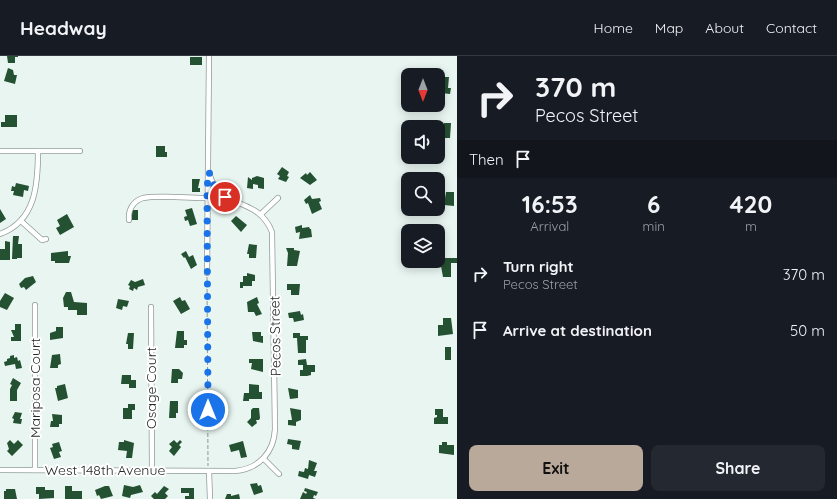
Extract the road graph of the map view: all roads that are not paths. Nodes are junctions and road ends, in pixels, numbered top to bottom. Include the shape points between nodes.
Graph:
1 (209, 56) edge
2 (0, 151) edge
3 (38, 151) junction
4 (80, 151) dead end
5 (209, 172) junction
6 (207, 198) junction
7 (278, 198) dead end
8 (261, 214) junction
9 (129, 220) dead end
10 (21, 221) junction
11 (0, 234) edge
12 (46, 239) dead end
13 (207, 273) road end
14 (35, 305) dead end
15 (151, 307) dead end
16 (264, 458) junction
17 (0, 470) edge
18 (35, 470) junction
19 (152, 470) junction
20 (209, 471) junction
21 (279, 474) dead end
22 (210, 499) edge

1 - 5 street
2 - 3 street
3 - 4 street
3 - 10 street via 36,192
5 - 6 street
5 - 8 street via 215,187 225,197
6 - 9 street via 144,198 133,204
6 - 13 street
7 - 8 street
8 - 16 street, Pecos Street via 272,232 274,265 275,429 273,444
10 - 11 street
10 - 12 street via 42,240
14 - 18 street, Mariposa Court
15 - 19 street, Osage Court
16 - 20 street, Pecos Street via 243,470
16 - 21 street
17 - 18 street, West 148th Avenue
18 - 19 street, West 148th Avenue
19 - 20 street, West 148th Avenue
20 - 22 street

